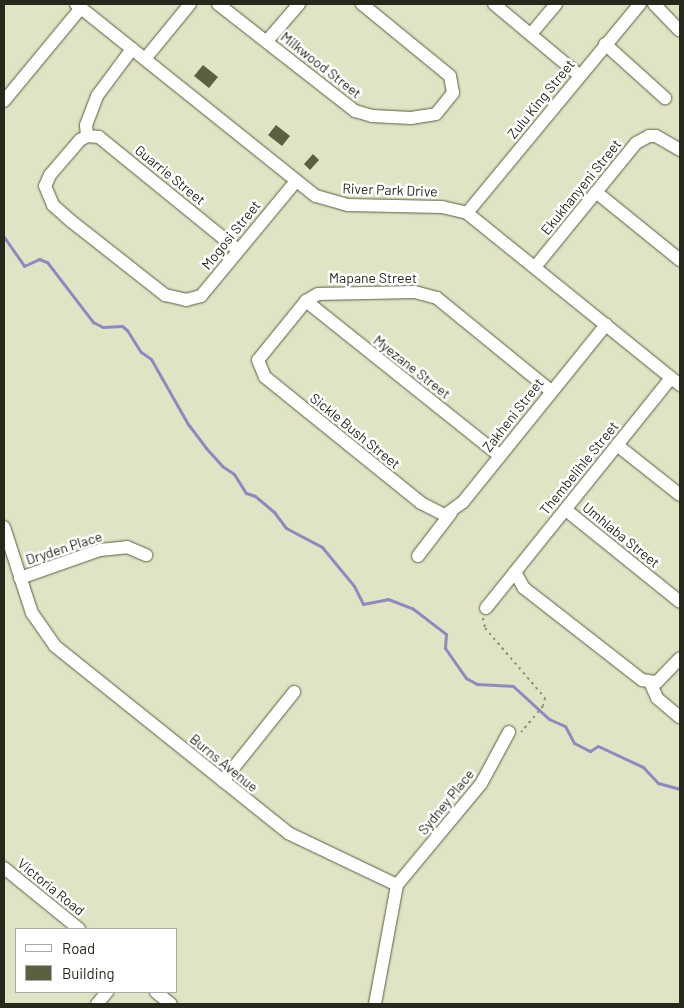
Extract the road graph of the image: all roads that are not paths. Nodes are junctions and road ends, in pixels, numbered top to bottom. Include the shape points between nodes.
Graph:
1 (190, 4) edge
2 (218, 4) edge
3 (299, 4) edge
4 (362, 4) edge
5 (497, 4) edge
6 (556, 4) edge
7 (640, 4) edge
8 (659, 5) edge
9 (79, 6) edge
10 (680, 31) edge
11 (532, 34) junction
12 (267, 41) junction
13 (605, 44) junction
14 (132, 49) junction
15 (145, 59) junction
16 (579, 76) junction
17 (665, 98) dead end
18 (4, 100) edge
19 (84, 138) junction
20 (678, 145) edge
21 (296, 181) junction
22 (596, 192) junction
23 (467, 213) junction
24 (238, 250) junction
25 (680, 260) edge
26 (535, 267) junction
27 (306, 301) junction
28 (606, 325) junction
29 (258, 366) joint
30 (676, 381) edge
31 (551, 391) junction
32 (617, 445) junction
33 (500, 456) junction
34 (680, 495) edge
35 (566, 510) junction
36 (451, 512) junction
37 (4, 527) edge
38 (146, 554) dead end
39 (418, 556) dead end
40 (515, 575) junction
41 (20, 578) junction
42 (680, 602) edge
43 (486, 608) road end
44 (680, 658) edge
45 (653, 682) junction
46 (294, 692) dead end
47 (680, 717) edge
48 (509, 732) road end
49 (223, 781) junction
50 (4, 868) edge
51 (397, 885) junction
52 (78, 928) edge
53 (106, 993) edge
54 (157, 993) edge
55 (97, 1004) edge
56 (171, 1004) edge
57 (375, 1004) edge

1 - 15 street
2 - 12 street, Milkwood Street
3 - 12 street, Milkwood Street
4 - 12 street, Milkwood Street via 450,76 453,92 436,114 411,118 363,115 346,106
5 - 11 street
6 - 11 street
7 - 13 street, Zulu King Street
8 - 10 street
9 - 14 street, River Park Drive
9 - 18 street
11 - 16 street
13 - 16 street, Zulu King Street
13 - 17 street
14 - 15 street, River Park Drive
14 - 19 street via 98,96
15 - 21 street, River Park Drive
16 - 23 street, Zulu King Street
19 - 24 street, Guarrie Street via 105,141
19 - 24 street, Mogosi Street via 50,175 46,192 64,216 165,295 186,300 201,296
20 - 22 street, Ekukhanyeni Street via 656,136 636,143
21 - 23 street, River Park Drive via 316,196 337,204 442,208
21 - 24 street, Mogosi Street
22 - 25 street
22 - 26 street, Ekukhanyeni Street
23 - 26 street, River Park Drive
26 - 28 street, River Park Drive
27 - 29 street, Mapane Street via 264,350
27 - 31 street, Mapane Street via 327,291 426,293 460,316
27 - 33 street, Myezane Street
28 - 30 street, River Park Drive
28 - 31 street, Zakheni Street
29 - 36 street, Sickle Bush Street via 265,377 421,503 438,513
30 - 32 street, Thembelihle Street
31 - 33 street, Zakheni Street
32 - 34 street
32 - 35 street, Thembelihle Street
33 - 36 street, Zakheni Street
35 - 40 street, Thembelihle Street
35 - 42 street, Umhlaba Street
36 - 39 street, Zakheni Street
37 - 41 street, Burns Avenue
38 - 41 street, Dryden Place via 127,547 100,550
40 - 43 street, Thembelihle Street
40 - 45 street via 636,677
41 - 49 street, Burns Avenue via 32,613 48,640
44 - 45 street
45 - 47 street via 657,698
46 - 49 street
48 - 51 street, Sydney Place via 481,784
49 - 51 street, Burns Avenue via 305,843
50 - 52 street, Victoria Road
51 - 57 street
53 - 55 street
54 - 56 street

